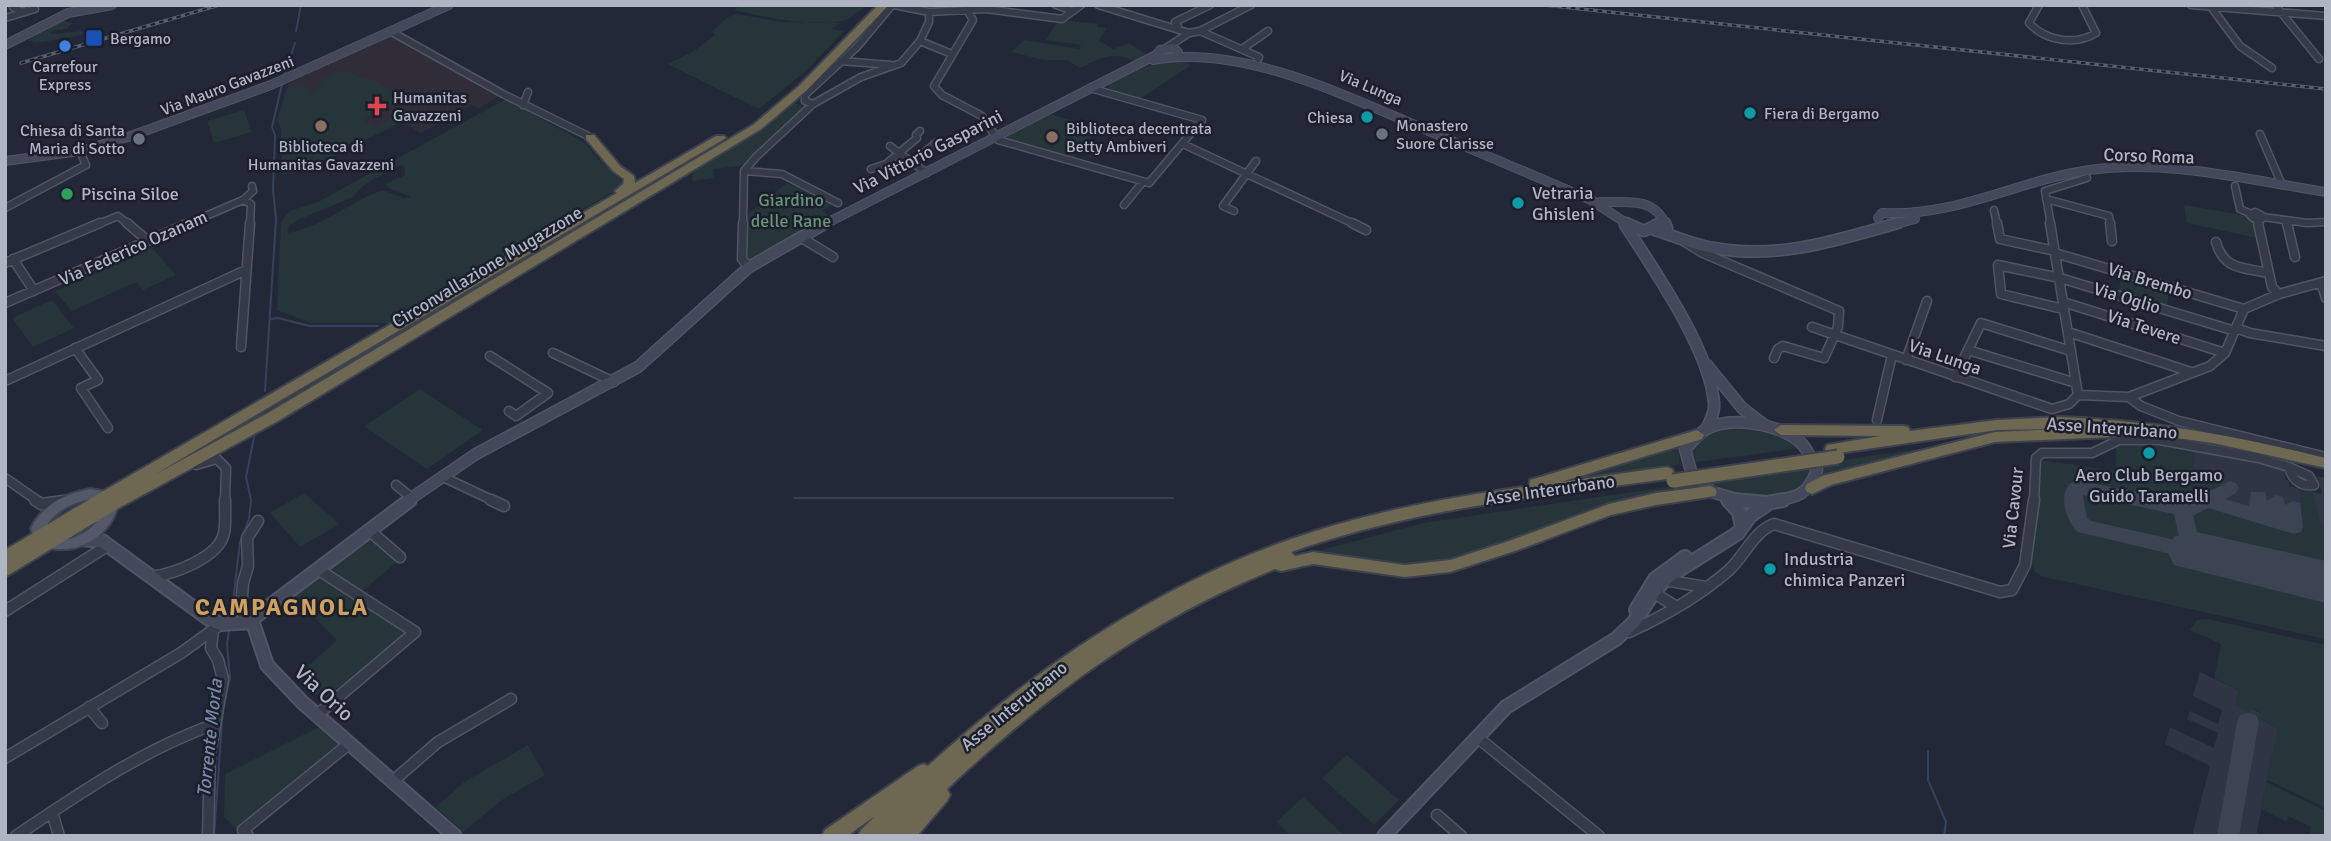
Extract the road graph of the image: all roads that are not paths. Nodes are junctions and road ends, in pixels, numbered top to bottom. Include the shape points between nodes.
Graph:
1 (57, 5) edge
2 (112, 5) edge
3 (449, 5) edge
4 (878, 5) edge
5 (884, 5) edge
6 (893, 5) edge
7 (1023, 5) edge
8 (1056, 5) edge
9 (1081, 5) edge
10 (1098, 5) edge
11 (1210, 5) edge
12 (1251, 5) edge
13 (2039, 5) edge
14 (2082, 5) edge
15 (2191, 5) edge
16 (2275, 5) edge
17 (13, 6) edge
18 (979, 7) edge
19 (2211, 7) edge
20 (967, 10) junction
21 (1070, 10) dead end
22 (1017, 11) junction
23 (929, 12) junction
24 (2281, 12) junction
25 (68, 13) junction
26 (2326, 16) edge
27 (5, 18) edge
28 (1176, 25) junction
29 (857, 31) junction
30 (1200, 31) junction
31 (1268, 31) dead end
32 (390, 32) junction
33 (1189, 33) junction
34 (919, 41) junction
35 (5, 45) edge
36 (1242, 49) junction
37 (1176, 50) junction
38 (952, 54) junction
39 (1161, 56) junction
40 (1258, 59) dead end
41 (2319, 59) dead end
42 (841, 61) junction
43 (894, 67) junction
44 (2272, 68) dead end
45 (1090, 88) junction
46 (528, 92) dead end
47 (523, 104) junction
48 (813, 104) junction
49 (920, 131) dead end
50 (2260, 134) dead end
51 (590, 137) joint
52 (996, 137) junction
53 (937, 142) dead end
54 (1183, 144) junction
55 (890, 146) dead end
56 (899, 153) junction
57 (80, 154) junction
58 (5, 161) edge
59 (1256, 161) dead end
60 (912, 162) junction
61 (871, 169) dead end
62 (744, 171) junction
63 (927, 173) junction
64 (1247, 174) junction
65 (2087, 178) dead end
66 (1142, 183) junction
67 (2282, 185) junction
68 (252, 186) dead end
69 (2235, 186) dead end
70 (2326, 192) edge
71 (243, 200) junction
72 (1591, 200) junction
73 (2046, 200) junction
74 (838, 203) dead end
75 (1124, 205) dead end
76 (1620, 205) junction
77 (5, 208) edge
78 (1994, 210) dead end
79 (1234, 211) dead end
80 (1616, 215) junction
81 (583, 218) junction
82 (2260, 218) junction
83 (1893, 221) junction
84 (2286, 221) junction
85 (1662, 222) junction
86 (2326, 222) edge
87 (1625, 225) junction
88 (1366, 230) dead end
89 (1648, 230) junction
90 (1844, 236) junction
91 (802, 238) junction
92 (148, 241) junction
93 (2112, 241) dead end
94 (2216, 242) dead end
95 (1699, 248) junction
96 (1753, 252) junction
97 (2055, 252) junction
98 (1644, 254) junction
99 (833, 257) dead end
100 (2295, 257) dead end
101 (9, 261) edge
102 (749, 267) junction
103 (246, 270) junction
104 (2268, 273) junction
105 (2060, 278) junction
106 (2323, 282) edge
107 (34, 291) junction
108 (2279, 294) junction
109 (2326, 298) edge
110 (1927, 301) dead end
111 (5, 303) edge
112 (2063, 305) junction
113 (2244, 309) junction
114 (1812, 327) dead end
115 (2236, 330) junction
116 (2068, 332) junction
117 (1835, 335) junction
118 (2326, 346) edge
119 (241, 347) dead end
120 (75, 348) junction
121 (1968, 349) junction
122 (2071, 351) junction
123 (553, 353) dead end
124 (2225, 353) junction
125 (1699, 354) junction
126 (1892, 355) junction
127 (490, 356) dead end
128 (1774, 358) dead end
129 (1906, 360) junction
130 (2191, 372) junction
131 (1955, 377) junction
132 (5, 380) edge
133 (614, 382) junction
134 (2076, 383) junction
135 (2078, 395) junction
136 (2129, 397) junction
137 (509, 411) dead end
138 (1877, 420) dead end
139 (1765, 425) junction
140 (108, 428) dead end
141 (1780, 430) junction
142 (1702, 432) junction
143 (1946, 432) junction
144 (2113, 432) junction
145 (1835, 453) junction
146 (2326, 457) edge
147 (2326, 463) edge
148 (2290, 467) dead end
149 (2326, 470) edge
150 (443, 477) junction
151 (1670, 477) junction
152 (5, 478) edge
153 (396, 485) dead end
154 (145, 487) junction
155 (1812, 488) junction
156 (1710, 492) junction
157 (412, 498) junction
158 (71, 499) junction
159 (1485, 499) junction
160 (1727, 499) junction
161 (109, 501) junction
162 (1769, 503) junction
163 (41, 504) junction
164 (504, 506) dead end
165 (42, 520) junction
166 (258, 521) dead end
167 (1742, 527) junction
168 (370, 531) junction
169 (103, 538) junction
170 (43, 540) junction
171 (400, 557) dead end
172 (5, 558) edge
173 (1678, 565) junction
174 (5, 570) edge
175 (319, 570) junction
176 (150, 577) junction
177 (1656, 586) junction
178 (1698, 588) junction
179 (1192, 600) junction
180 (1675, 606) junction
181 (5, 611) edge
182 (230, 624) junction
183 (1624, 632) junction
184 (1039, 697) junction
185 (511, 699) dead end
186 (89, 707) junction
187 (317, 715) junction
188 (102, 723) dead end
189 (215, 724) junction
190 (1477, 737) junction
191 (973, 738) junction
192 (350, 743) junction
193 (7, 754) edge
194 (393, 781) junction
195 (52, 812) junction
196 (1437, 815) dead end
197 (16, 836) edge
198 (59, 836) edge
199 (208, 836) edge
200 (248, 836) edge
201 (456, 836) edge
202 (831, 836) edge
203 (867, 836) edge
204 (885, 836) edge
205 (905, 836) edge
206 (1384, 836) edge
207 (1461, 836) edge
208 (1600, 836) edge

1 - 25 street
2 - 25 street
3 - 32 street, Via Mauro Gavazzeni
4 - 29 highway
5 - 29 highway
6 - 23 street
6 - 42 street
7 - 22 street
8 - 21 street
9 - 22 street via 1062,19
10 - 28 street via 1164,26
11 - 28 street
12 - 30 street
13 - 14 street via 2029,23 2032,28 2046,36 2077,40 2096,33
15 - 19 street
16 - 24 street
17 - 27 street via 22,12 34,9
18 - 20 street
18 - 22 street
19 - 24 street
19 - 44 street via 2240,46
20 - 23 street
20 - 38 street via 973,21
23 - 34 street
24 - 26 street
24 - 41 street
25 - 35 street
28 - 33 street
29 - 81 highway, Circonvallazione Mugazzone via 766,110
29 - 154 highway, Circonvallazione Mugazzone via 794,97 757,127 273,417
30 - 33 street
30 - 36 street
31 - 36 street
32 - 47 street
32 - 57 street, Via Mauro Gavazzeni via 271,85
33 - 37 street, Via Vittorio Gasparini
34 - 38 street
34 - 43 street
36 - 40 street
37 - 39 street, Via Vittorio Gasparini
37 - 39 street, Via Vittorio Gasparini via 1165,48
37 - 72 street, Via Lunga via 1322,83
38 - 52 street via 934,84 936,90 982,116
39 - 45 street, Via Vittorio Gasparini
42 - 43 street
42 - 48 street via 804,97
43 - 48 street via 862,77
45 - 52 street, Via Vittorio Gasparini
45 - 54 street via 1202,120
46 - 47 street
47 - 51 street
48 - 62 street
49 - 56 street
50 - 67 street
51 - 81 highway via 631,180
52 - 63 street, Via Vittorio Gasparini
52 - 66 street
53 - 60 street
54 - 64 street
54 - 66 street via 1152,182
55 - 56 street
56 - 60 street
56 - 61 street
57 - 58 street, Via Mauro Gavazzeni
57 - 77 street via 86,165
59 - 64 street
60 - 63 street
62 - 74 street via 782,174
62 - 102 street via 743,260
63 - 91 street, Via Vittorio Gasparini
64 - 79 street via 1223,206
64 - 88 street
65 - 73 street via 2046,189
66 - 75 street
67 - 70 street, Corso Roma
67 - 83 street, Corso Roma via 2165,170 2095,169
68 - 71 street via 254,191
69 - 82 street via 2240,209 2258,213
71 - 92 street, Via Federico Ozanam
71 - 103 street via 251,204
72 - 76 street, Via Lunga
72 - 80 street, Via Lunga
73 - 93 street via 2109,216
73 - 97 street
76 - 80 street
76 - 85 street, Via Lunga via 1634,201 1651,206 1662,214
78 - 97 street, Via Brembo via 2000,239
80 - 87 street, Via Lunga
81 - 161 highway, Circonvallazione Mugazzone
82 - 84 street
82 - 104 street
83 - 90 street, Via Lunga
83 - 90 street, Via Lunga via 1878,218
84 - 86 street
84 - 100 street
85 - 89 street
85 - 96 street, Via Lunga via 1688,239
87 - 89 street, Via Lunga
87 - 98 street
89 - 95 street, Via Lunga
89 - 98 street via 1639,239
90 - 96 street, Via Lunga via 1796,250
91 - 99 street
91 - 102 street, Via Vittorio Gasparini
92 - 101 street via 116,216
92 - 107 street, Via Federico Ozanam
94 - 104 street via 2226,263
95 - 96 street, Via Lunga
95 - 117 street, Via Lunga via 1837,308 1841,319
97 - 105 street
97 - 113 street, Via Brembo
98 - 125 street
101 - 107 street
102 - 133 street, Via Vittorio Gasparini via 638,368
103 - 119 street
103 - 120 street
104 - 108 street
105 - 112 street
105 - 112 street, Via Oglio via 1998,265 2001,294
105 - 115 street, Via Oglio
106 - 108 street
106 - 109 street
107 - 111 street, Via Federico Ozanam
108 - 113 street
110 - 129 street
112 - 116 street
112 - 124 street, Via Tevere
113 - 115 street
114 - 117 street, Via Lunga
115 - 118 street, Via Oglio
115 - 124 street
116 - 122 street
116 - 130 street
117 - 126 street, Via Lunga
117 - 128 street via 1824,358 1783,346
120 - 132 street
120 - 140 street via 98,380 81,387
121 - 122 street via 1981,323
121 - 131 street
121 - 134 street
122 - 134 street
123 - 133 street
124 - 130 street via 2210,366
125 - 139 street via 1742,408
125 - 142 street via 1715,407
126 - 129 street, Via Lunga
126 - 138 street
127 - 137 street via 548,393 516,416
129 - 131 street, Via Lunga
130 - 136 street
131 - 135 street, Via Lunga via 2045,409 2069,404
133 - 150 street, Via Vittorio Gasparini via 508,435
134 - 135 street
135 - 136 street
136 - 146 street via 2140,407 2196,426
139 - 141 street
139 - 142 street via 1732,423
141 - 143 highway
141 - 155 street via 1800,441 1814,457 1818,471
142 - 156 street via 1685,449 1687,465
142 - 159 highway
143 - 145 highway, Asse Interurbano
143 - 147 highway, Asse Interurbano via 2023,423 2127,425 2204,435
144 - 145 highway, Asse Interurbano via 2017,430
144 - 149 highway, Asse Interurbano via 2232,447
144 - 155 highway via 1995,438 1827,480
145 - 151 highway, Asse Interurbano, bridge
148 - 178 street, Via Cavour via 2214,448 2142,438 2110,443 2092,453 2042,453 2036,458 2026,559 2012,590 2000,592 1773,524 1762,530 1724,574
150 - 157 street, Via Vittorio Gasparini
150 - 164 street
151 - 159 highway, Asse Interurbano
151 - 179 highway, Asse Interurbano via 1376,530 1285,558
152 - 163 street
153 - 157 street
154 - 161 highway, Circonvallazione Mugazzone
154 - 176 street via 205,461 217,459 226,468 225,536 184,570
155 - 162 street via 1792,499
156 - 160 street
156 - 179 highway via 1609,510 1450,566 1405,571 1313,558 1286,563
157 - 168 street, Via Vittorio Gasparini
158 - 161 main road via 90,494
158 - 163 street
158 - 165 main road
159 - 191 highway, Asse Interurbano via 1334,531 1221,574 1154,607 1089,648
160 - 162 street
160 - 167 street via 1739,512
161 - 169 main road
161 - 170 highway
162 - 167 street
163 - 165 street
165 - 170 main road
166 - 182 street via 247,538 241,609
167 - 173 street via 1738,534
168 - 171 street
168 - 175 street, Via Vittorio Gasparini
169 - 170 main road via 65,544
169 - 176 street, Via Orio
169 - 181 street
170 - 172 highway
170 - 174 highway
173 - 177 street
173 - 177 street via 1660,572
173 - 178 street via 1681,578
175 - 182 street, Via Vittorio Gasparini via 273,604
175 - 187 street via 415,632
176 - 182 street, Via Orio
177 - 178 street
177 - 180 street via 1662,600
177 - 183 street
178 - 180 street
179 - 184 highway, Asse Interurbano via 1127,635
180 - 183 street
182 - 186 street
182 - 187 street, Via Orio via 258,638 267,665
182 - 189 street via 211,648 223,679
183 - 190 street via 1512,703
184 - 204 highway, Asse Interurbano
184 - 205 highway
185 - 194 street via 438,741
186 - 188 street
186 - 193 street
187 - 192 street, Via Orio
189 - 195 street via 188,732 134,761
189 - 199 street
190 - 206 street
190 - 208 street
191 - 202 highway via 963,740
191 - 203 highway, Asse Interurbano
192 - 194 street, Via Orio
192 - 200 street via 243,830
194 - 201 street, Via Orio
195 - 197 street
195 - 198 street
196 - 207 street

